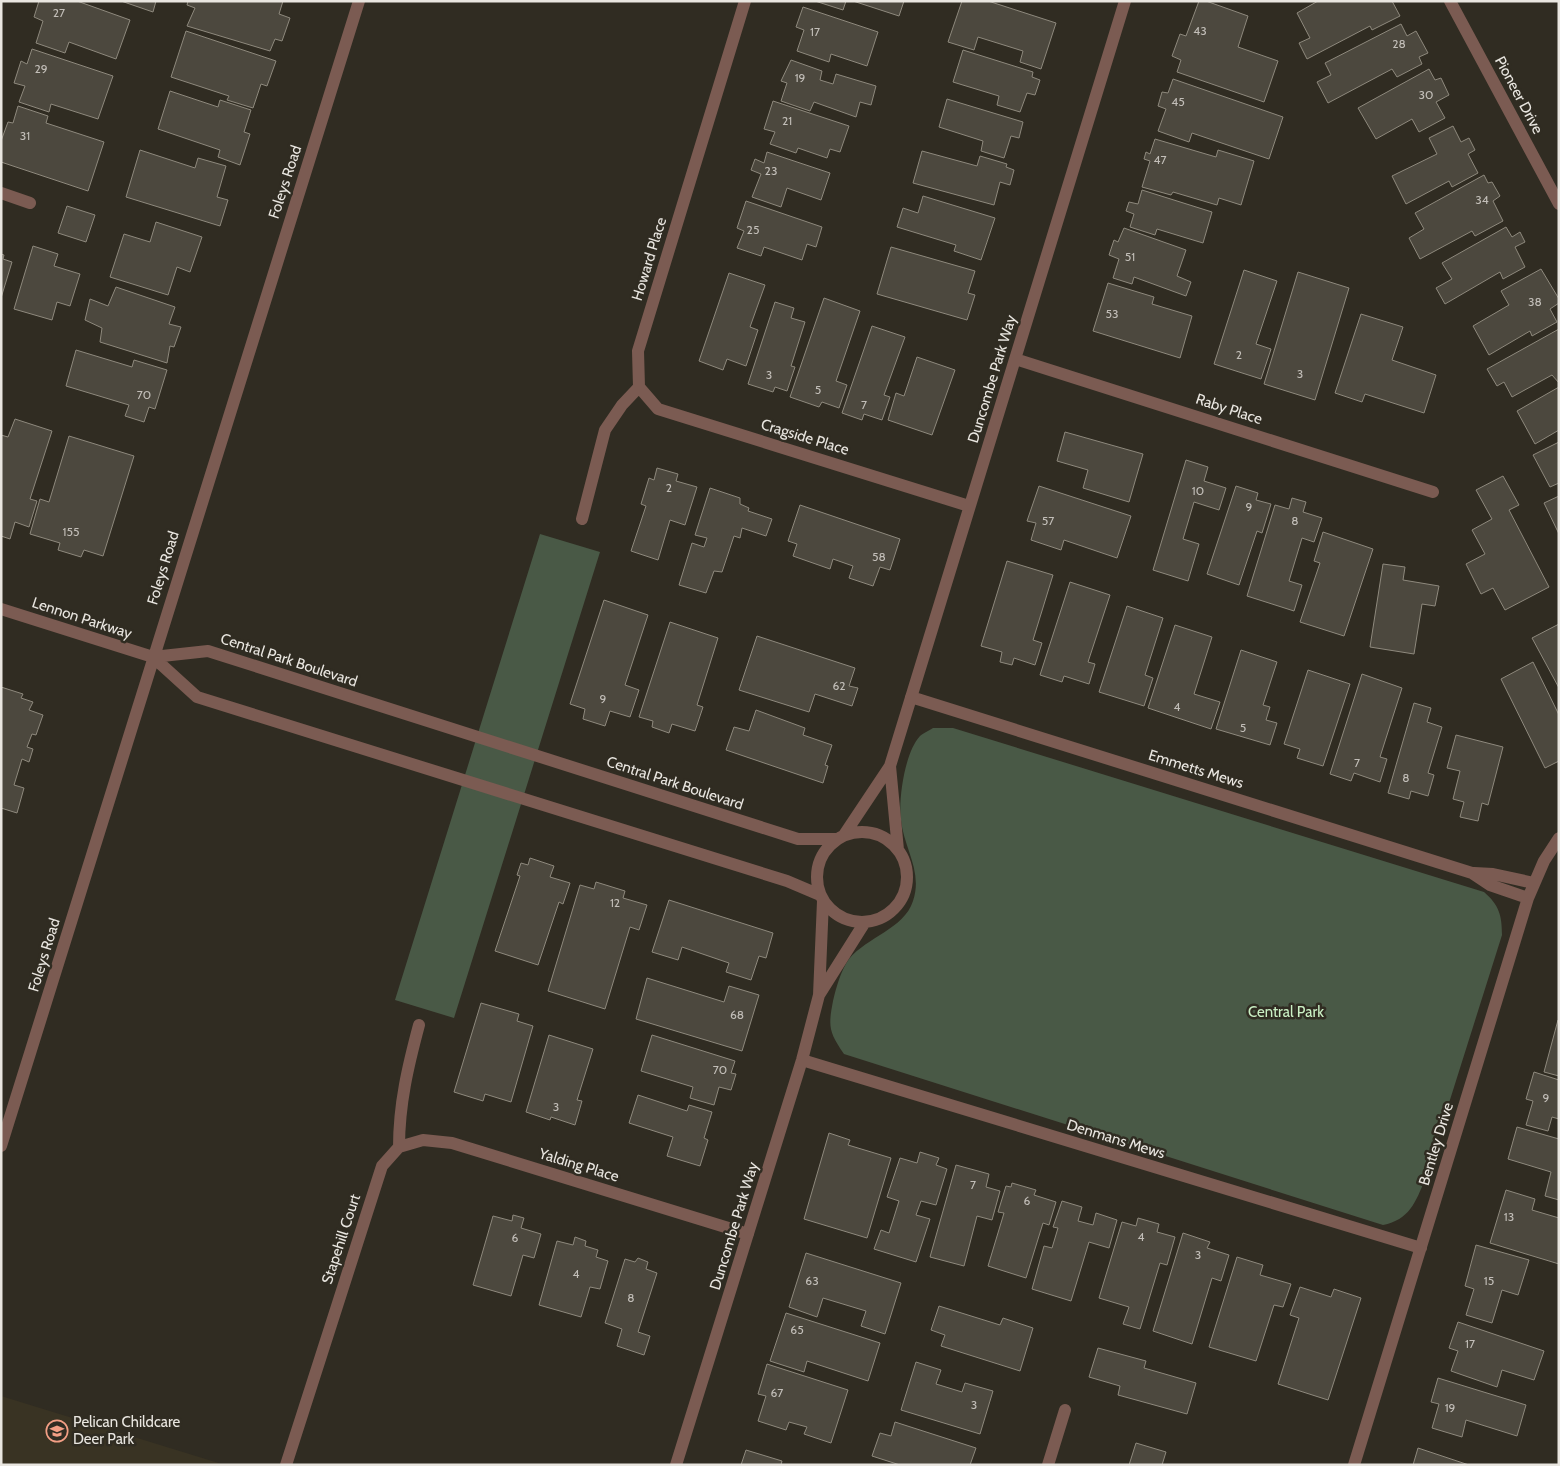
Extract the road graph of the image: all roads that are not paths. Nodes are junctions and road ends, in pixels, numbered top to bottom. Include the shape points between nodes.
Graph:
1 (359, 1) edge
2 (745, 1) edge
3 (1126, 1) edge
4 (1450, 1) edge
5 (1, 193) edge
6 (30, 202) dead end
7 (1559, 204) edge
8 (1015, 359) junction
9 (638, 387) junction
10 (1433, 492) dead end
11 (969, 506) junction
12 (582, 519) dead end
13 (1, 609) edge
14 (153, 657) junction
15 (911, 697) junction
16 (890, 766) junction
17 (841, 837) junction
18 (1559, 838) edge
19 (898, 850) junction
20 (1472, 873) junction
21 (1534, 883) junction
22 (822, 898) junction
23 (1528, 898) junction
24 (865, 922) junction
25 (819, 995) junction
26 (419, 1025) dead end
27 (802, 1060) junction
28 (1, 1146) edge
29 (399, 1147) junction
30 (748, 1234) junction
31 (1421, 1248) junction
32 (1065, 1410) dead end
33 (286, 1465) edge
34 (676, 1465) edge
35 (1048, 1465) edge
36 (1354, 1465) edge

1 - 14 street, Foleys Road
2 - 9 street, Howard Place via 638,352
3 - 8 street, Duncombe Park Way
4 - 7 street, Pioneer Drive
5 - 6 street
8 - 10 street, Raby Place
8 - 11 street, Duncombe Park Way
9 - 11 street, Cragside Place via 658,409
9 - 12 street via 605,430
11 - 15 street, Duncombe Park Way
13 - 14 street, Lennon Parkway
14 - 17 street, Central Park Boulevard via 208,651 798,840
14 - 22 street via 196,697 787,881
14 - 28 street, Foleys Road
15 - 16 street, Duncombe Park Way
15 - 20 street, Emmetts Mews
16 - 17 street, Duncombe Park Way
16 - 19 street, Duncombe Park Way
17 - 19 street via 859,832 874,833
17 - 22 street via 828,847 821,858 817,882
18 - 21 street, Bentley Drive
19 - 24 street via 907,876 905,889 890,912
20 - 21 street, Emmetts Mews via 1494,874
20 - 23 street, Emmetts Mews via 1490,885
21 - 23 street, Bentley Drive
22 - 24 street via 842,918
22 - 25 street, Duncombe Park Way
23 - 31 street, Bentley Drive
24 - 25 street, Duncombe Park Way
25 - 27 street, Duncombe Park Way
26 - 29 street via 405,1078 399,1118
27 - 30 street, Duncombe Park Way
27 - 31 street, Denmans Mews
29 - 30 street, Yalding Place via 423,1140 452,1143
29 - 33 street, Stapehill Court via 382,1166
30 - 34 street, Duncombe Park Way
31 - 36 street, Bentley Drive
32 - 35 street

